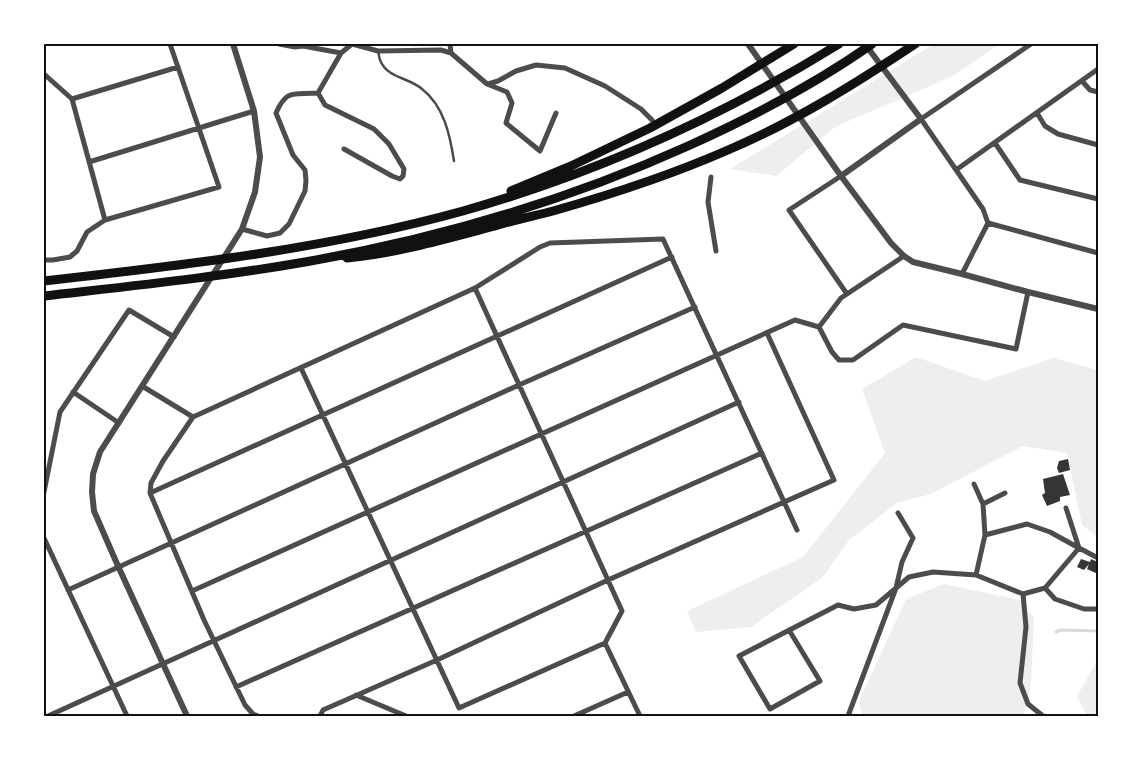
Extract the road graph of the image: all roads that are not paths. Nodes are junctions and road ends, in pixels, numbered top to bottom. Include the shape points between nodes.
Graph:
1 (170, 44) edge
2 (233, 44) edge
3 (279, 44) edge
4 (352, 44) edge
5 (450, 44) edge
6 (794, 44) edge
7 (839, 44) edge
8 (864, 44) edge
9 (872, 44) edge
10 (915, 44) edge
11 (1031, 44) edge
12 (749, 45) edge
13 (378, 51) junction
14 (341, 53) junction
15 (451, 53) junction
16 (178, 68) junction
17 (1098, 69) edge
18 (44, 74) edge
19 (1082, 81) junction
20 (488, 84) junction
21 (1098, 92) edge
22 (318, 93) junction
23 (72, 99) junction
24 (254, 111) junction
25 (556, 113) dead end
26 (1037, 113) junction
27 (921, 119) junction
28 (652, 120) dead end
29 (198, 127) junction
30 (995, 143) junction
31 (1098, 145) edge
32 (344, 149) dead end
33 (454, 161) dead end
34 (89, 162) junction
35 (956, 170) junction
36 (711, 176) dead end
37 (842, 176) junction
38 (1098, 199) edge
39 (462, 211) junction
40 (105, 220) junction
41 (988, 223) junction
42 (242, 229) junction
43 (716, 251) dead end
44 (1098, 253) edge
45 (904, 256) junction
46 (672, 257) junction
47 (44, 260) edge
48 (307, 261) junction
49 (962, 274) junction
50 (44, 281) edge
51 (474, 288) junction
52 (1028, 292) junction
53 (847, 294) junction
54 (44, 296) edge
55 (695, 307) junction
56 (1098, 309) edge
57 (819, 327) junction
58 (767, 333) junction
59 (174, 336) junction
60 (497, 337) junction
61 (717, 355) junction
62 (302, 368) junction
63 (519, 385) junction
64 (142, 386) junction
65 (73, 392) junction
66 (738, 402) junction
67 (324, 415) junction
68 (193, 417) junction
69 (119, 423) junction
70 (541, 434) junction
71 (762, 453) junction
72 (346, 464) junction
73 (563, 482) junction
74 (974, 484) dead end
75 (44, 492) edge
76 (150, 493) junction
77 (1004, 494) dead end
78 (784, 502) junction
79 (983, 504) junction
80 (1066, 508) dead end
81 (368, 512) junction
82 (898, 513) dead end
83 (797, 530) dead end
84 (586, 532) junction
85 (985, 535) junction
86 (44, 538) edge
87 (171, 542) junction
88 (1079, 548) junction
89 (1098, 558) edge
90 (391, 560) junction
91 (118, 566) junction
92 (976, 576) junction
93 (608, 580) junction
94 (896, 588) junction
95 (1045, 588) junction
96 (68, 590) junction
97 (192, 591) junction
98 (1023, 594) junction
99 (414, 609) junction
100 (1098, 609) edge
101 (789, 630) junction
102 (214, 641) junction
103 (605, 643) junction
104 (437, 660) junction
105 (162, 665) junction
106 (113, 686) junction
107 (236, 687) junction
108 (628, 692) junction
109 (356, 695) junction
110 (48, 716) edge
111 (127, 716) edge
112 (187, 716) edge
113 (258, 716) edge
114 (320, 716) edge
115 (406, 716) edge
116 (574, 716) edge
117 (640, 716) edge
118 (848, 716) edge
119 (1043, 716) edge

1 - 16 street
2 - 24 street
3 - 14 street
4 - 13 street
4 - 14 street
5 - 15 street
6 - 39 highway via 650,128 571,166
7 - 39 highway via 741,101 661,140 568,177
8 - 27 street
9 - 48 highway via 770,106 648,164 514,212 455,229
10 - 48 highway via 785,123 731,149 646,182 400,250
11 - 27 street
12 - 37 street
13 - 15 street via 442,50
13 - 33 lane via 380,62 387,71 422,88 440,108
14 - 22 street
15 - 20 street
16 - 23 street
16 - 29 street
17 - 19 street
18 - 23 street
19 - 21 street via 1090,90
19 - 26 street
20 - 25 street via 507,92 512,103 506,123 540,151
20 - 28 street via 536,66 565,68 605,86
22 - 32 street via 325,105 374,129 389,144 404,169 403,176 400,179 392,176
22 - 42 street via 286,96 276,113 294,155 305,170 304,191 289,224 280,233 267,236
23 - 34 street
24 - 29 street
24 - 42 street via 260,157 255,192
26 - 30 street
26 - 31 street via 1045,126 1058,134
27 - 35 street
27 - 37 street
29 - 34 street
29 - 40 street via 219,187
30 - 35 street
30 - 38 street via 1020,180
34 - 40 street
35 - 41 street via 983,209
36 - 43 street via 708,202
37 - 45 street
37 - 53 street via 789,210
39 - 50 highway via 373,233 246,256
40 - 47 street via 88,232 70,257
41 - 44 street
41 - 49 street
42 - 59 street
45 - 49 street via 913,262
45 - 53 street
46 - 51 street via 663,239 550,243
46 - 55 street
46 - 60 street
48 - 54 highway
49 - 52 street
51 - 60 street
51 - 62 street
52 - 56 street
52 - 57 street via 1016,349 903,325 853,360 839,360
53 - 57 street
55 - 61 street
55 - 63 street
57 - 58 street via 795,320
58 - 61 street
58 - 78 street via 834,480
59 - 64 street
59 - 65 street via 130,310
60 - 63 street
60 - 67 street
61 - 66 street
61 - 70 street
62 - 67 street
62 - 68 street
63 - 70 street
63 - 72 street
64 - 68 street
64 - 69 street
65 - 69 street
65 - 75 street via 60,412
66 - 71 street
66 - 73 street
67 - 72 street
67 - 76 street
68 - 76 street via 163,461 151,483
69 - 91 street via 100,452 93,474 92,492 94,511
70 - 73 street
70 - 81 street
71 - 78 street
71 - 84 street
72 - 81 street
72 - 87 street
73 - 84 street
73 - 90 street
74 - 79 street
76 - 87 street
77 - 79 street
78 - 83 street
78 - 93 street
79 - 85 street
80 - 88 street
81 - 90 street
81 - 97 street
82 - 94 street via 913,538 902,562
84 - 93 street
84 - 99 street
85 - 88 street via 1027,524
85 - 92 street
86 - 96 street
87 - 91 street
87 - 97 street
88 - 89 street
88 - 95 street
90 - 99 street
90 - 102 street
91 - 96 street
91 - 105 street
92 - 94 street via 932,572 909,577
92 - 98 street
93 - 103 street via 622,611
93 - 104 street
94 - 101 street via 876,605 854,609 838,605
94 - 118 street
95 - 98 street
95 - 100 street via 1054,599 1084,609
96 - 106 street
97 - 102 street
98 - 119 street via 1026,627 1020,683 1028,704
99 - 104 street
99 - 107 street
101 - 101 street via 820,681 770,709 739,656
102 - 105 street
102 - 107 street
103 - 104 street via 459,708
103 - 108 street
104 - 109 street
105 - 106 street
105 - 112 street
106 - 110 street
106 - 111 street
107 - 113 street via 245,705
108 - 116 street
108 - 117 street
109 - 114 street via 323,710
109 - 115 street

